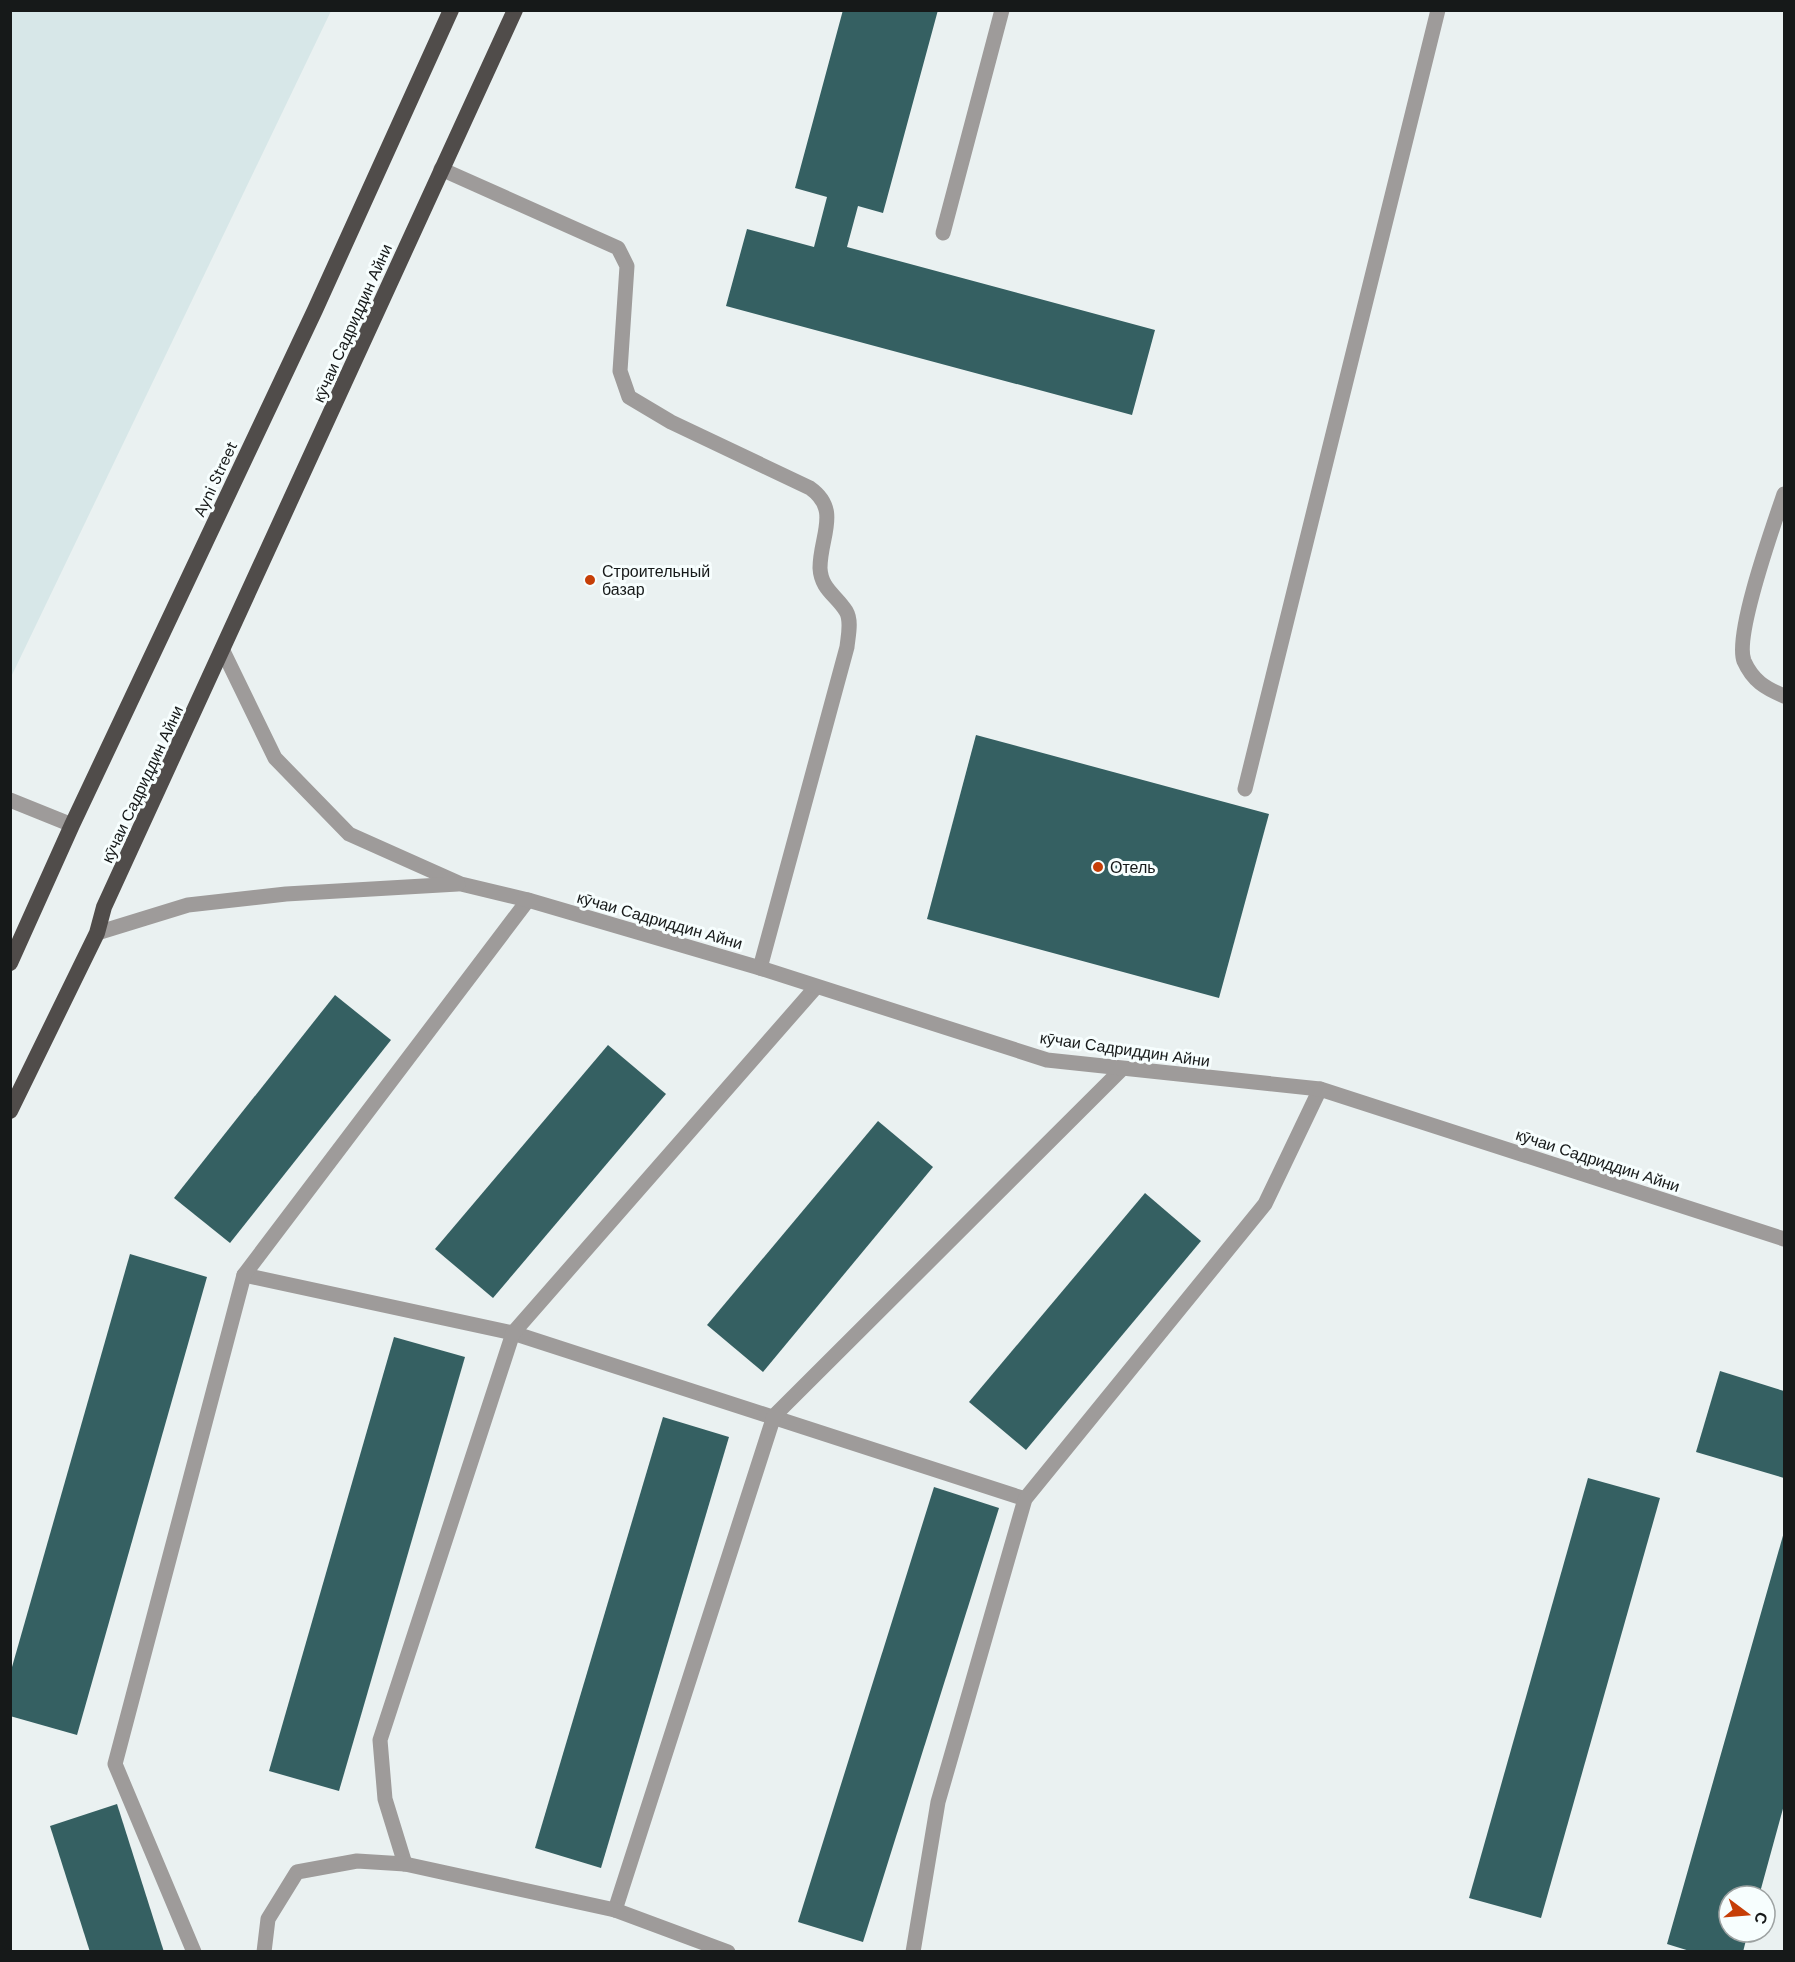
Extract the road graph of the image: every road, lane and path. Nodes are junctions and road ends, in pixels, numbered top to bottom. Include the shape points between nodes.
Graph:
1 (451, 10) edge
2 (515, 10) edge
3 (1002, 10) edge
4 (1438, 10) edge
5 (441, 169) junction
6 (943, 233) dead end
7 (1785, 494) edge
8 (223, 651) junction
9 (1785, 696) edge
10 (1245, 789) dead end
11 (10, 800) edge
12 (72, 825) junction
13 (461, 884) junction
14 (528, 900) junction
15 (97, 933) junction
16 (10, 963) edge
17 (760, 968) junction
18 (816, 987) junction
19 (1122, 1069) junction
20 (1320, 1089) junction
21 (10, 1111) edge
22 (1785, 1239) edge
23 (244, 1275) junction
24 (513, 1333) junction
25 (774, 1416) junction
26 (1025, 1499) junction
27 (405, 1864) junction
28 (615, 1910) junction
29 (194, 1952) edge
30 (264, 1952) edge
31 (728, 1952) edge
32 (913, 1952) edge

1 - 12 highway, Ayni Street via 315,310
2 - 5 highway, кӯчаи Садриддин Айни
3 - 6 street
4 - 10 street
5 - 8 highway, кӯчаи Садриддин Айни
5 - 17 street via 618,248 627,266 620,371 629,397 671,423 810,488 822,496 828,509 820,569 824,586 846,612 847,647
7 - 9 street via 1746,620 1743,659 1762,687
8 - 13 street, кӯчаи Садриддин Айни via 275,758 349,834
8 - 15 highway, кӯчаи Садриддин Айни via 104,907
11 - 12 street
12 - 16 highway, Ayni Street
13 - 14 street, кӯчаи Садриддин Айни
13 - 15 street, кӯчаи Садриддин Айни via 286,894 188,905
14 - 17 street, кӯчаи Садриддин Айни
14 - 23 street
15 - 21 highway, кӯчаи Садриддин Айни
17 - 18 street, кӯчаи Садриддин Айни
18 - 19 street, кӯчаи Садриддин Айни via 1047,1060
18 - 24 street
19 - 20 street, кӯчаи Садриддин Айни
19 - 25 street
20 - 22 street, кӯчаи Садриддин Айни
20 - 26 street via 1265,1203
23 - 24 street
23 - 29 street via 115,1764
24 - 25 street
24 - 27 street via 380,1740 385,1799
25 - 26 street
25 - 28 street
26 - 32 street via 938,1802
27 - 28 street
27 - 30 street via 357,1861 297,1872 267,1919
28 - 31 street

